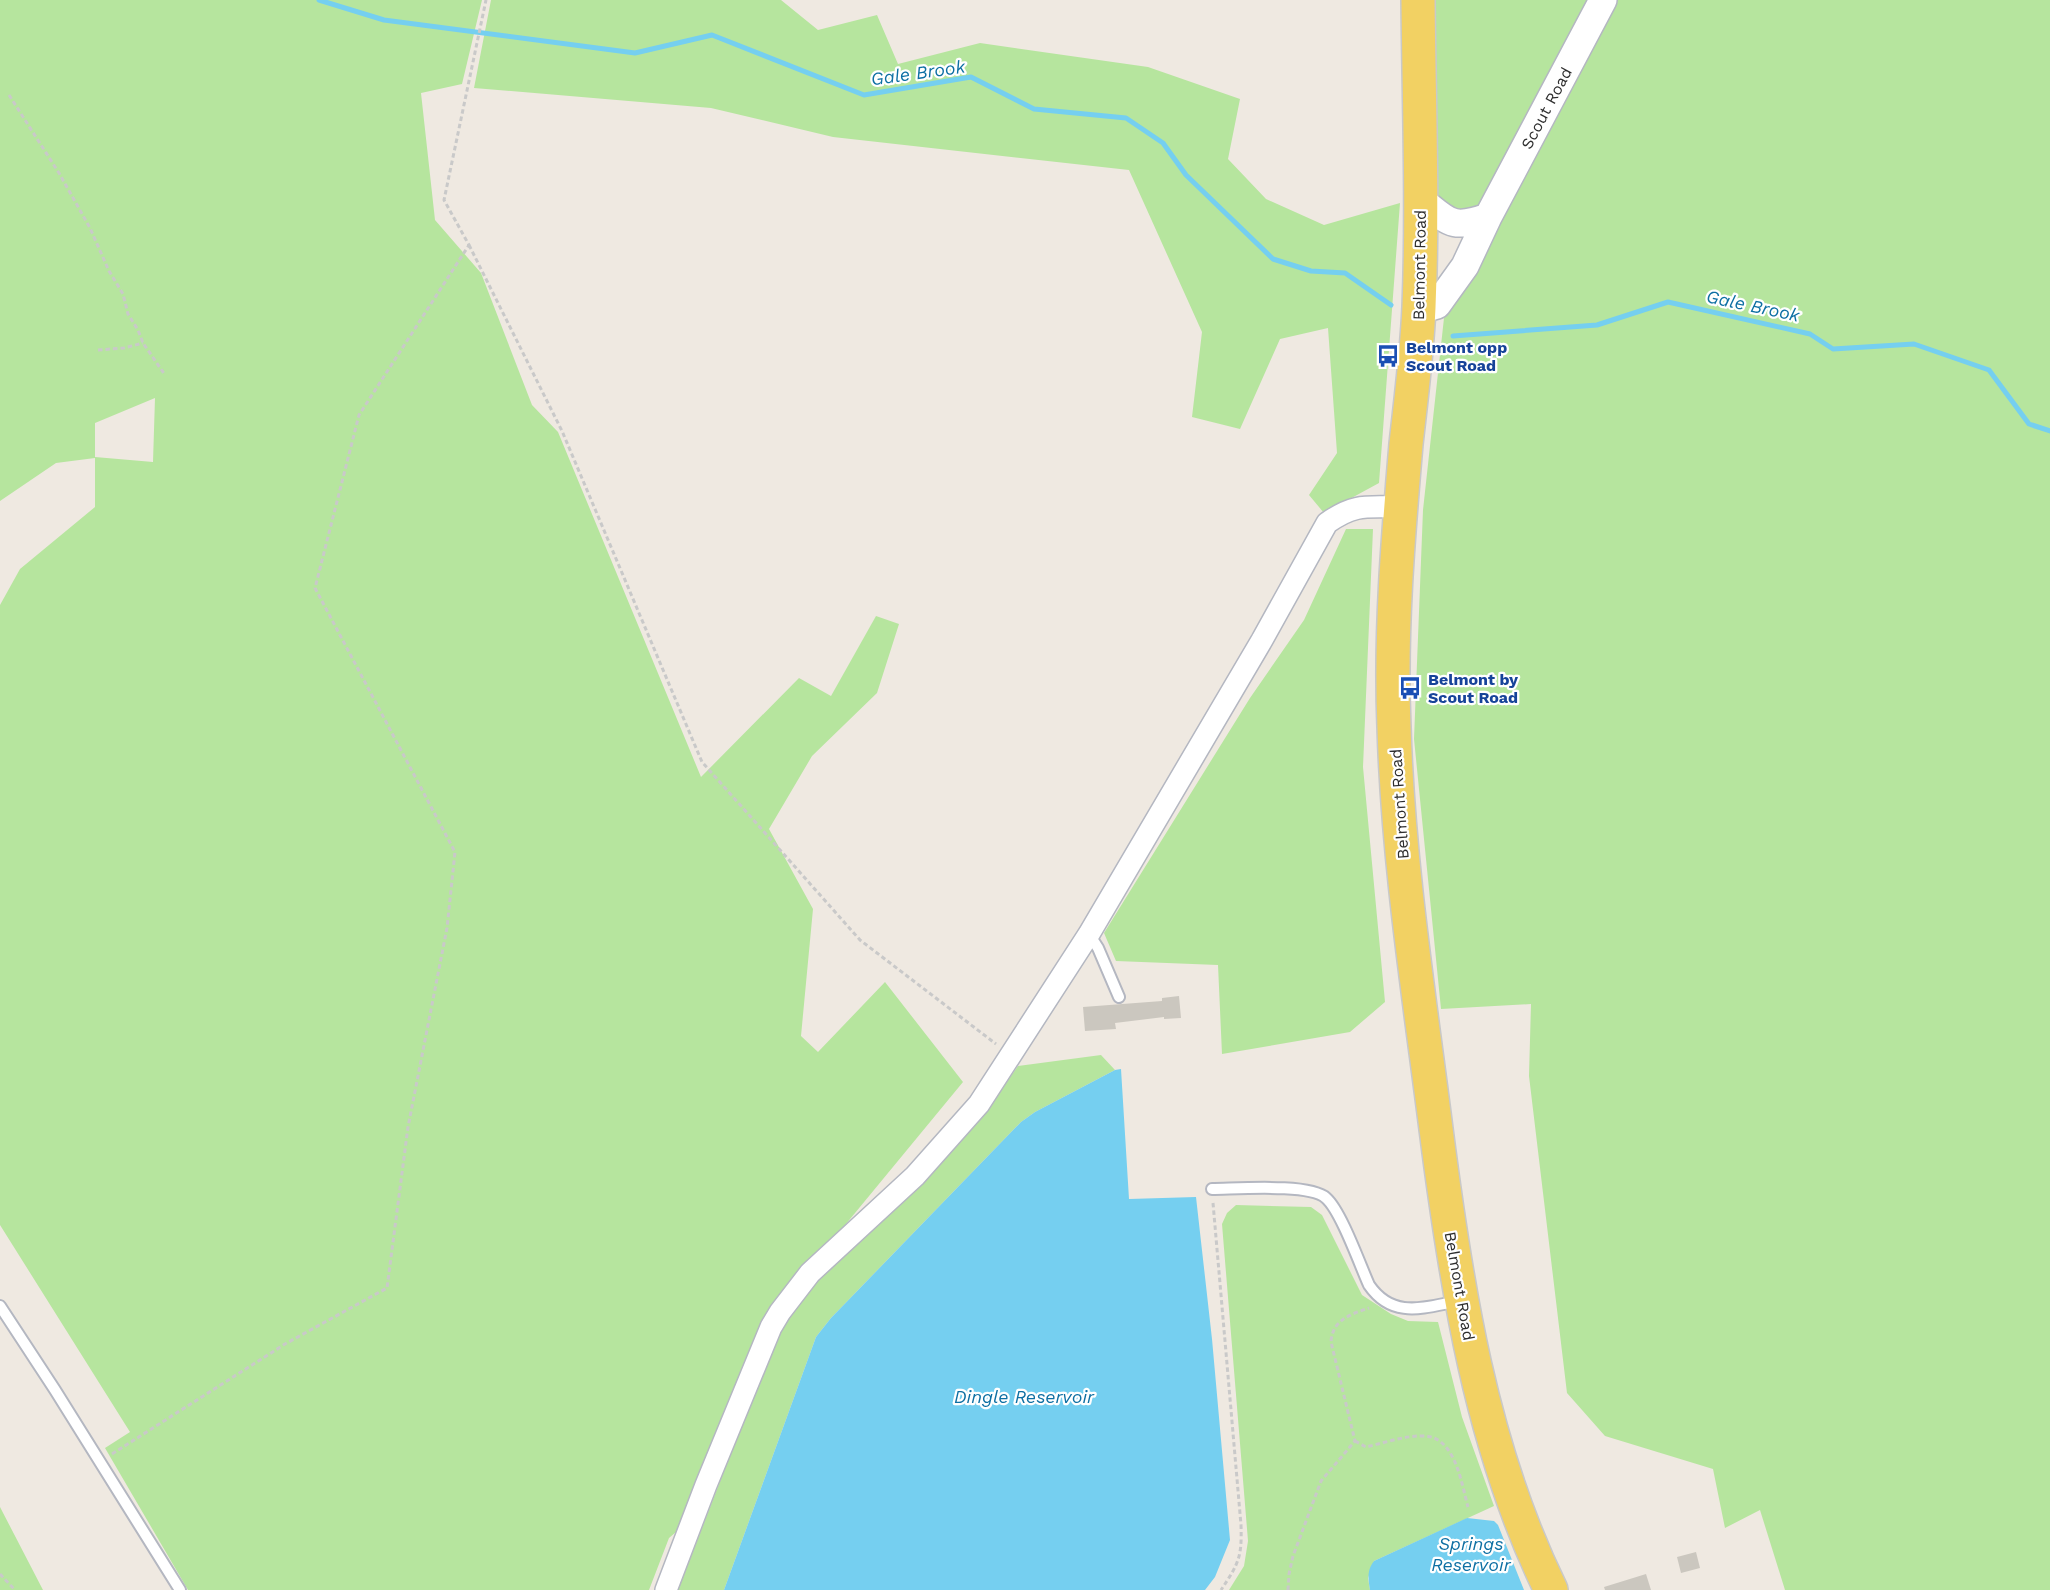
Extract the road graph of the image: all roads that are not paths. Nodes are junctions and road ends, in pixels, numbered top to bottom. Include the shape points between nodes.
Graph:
1 (1418, 0) edge
2 (1603, 0) edge
3 (1420, 199) junction
4 (1488, 217) junction
5 (1419, 310) junction
6 (1401, 507) junction
7 (1089, 934) junction
8 (1119, 997) dead end
9 (1212, 1190) road end
10 (1463, 1300) junction
11 (0, 1306) edge
12 (180, 1590) edge
13 (666, 1590) edge
14 (1551, 1590) edge

1 - 3 main road, Belmont Road
2 - 4 street, Scout Road
3 - 4 street via 1453,223 1462,225
3 - 5 main road, Belmont Road
4 - 5 street, Scout Road via 1465,266 1437,305
5 - 6 main road, Belmont Road
6 - 7 street via 1353,508 1327,523
6 - 10 main road, Belmont Road via 1393,725 1402,858 1443,1182
7 - 8 lane
7 - 13 street via 979,1104 915,1176 810,1273 780,1312
9 - 10 lane via 1291,1189 1325,1196 1335,1208 1376,1296 1396,1307 1412,1309
10 - 14 main road, Belmont Road via 1488,1421 1526,1536
11 - 12 lane

